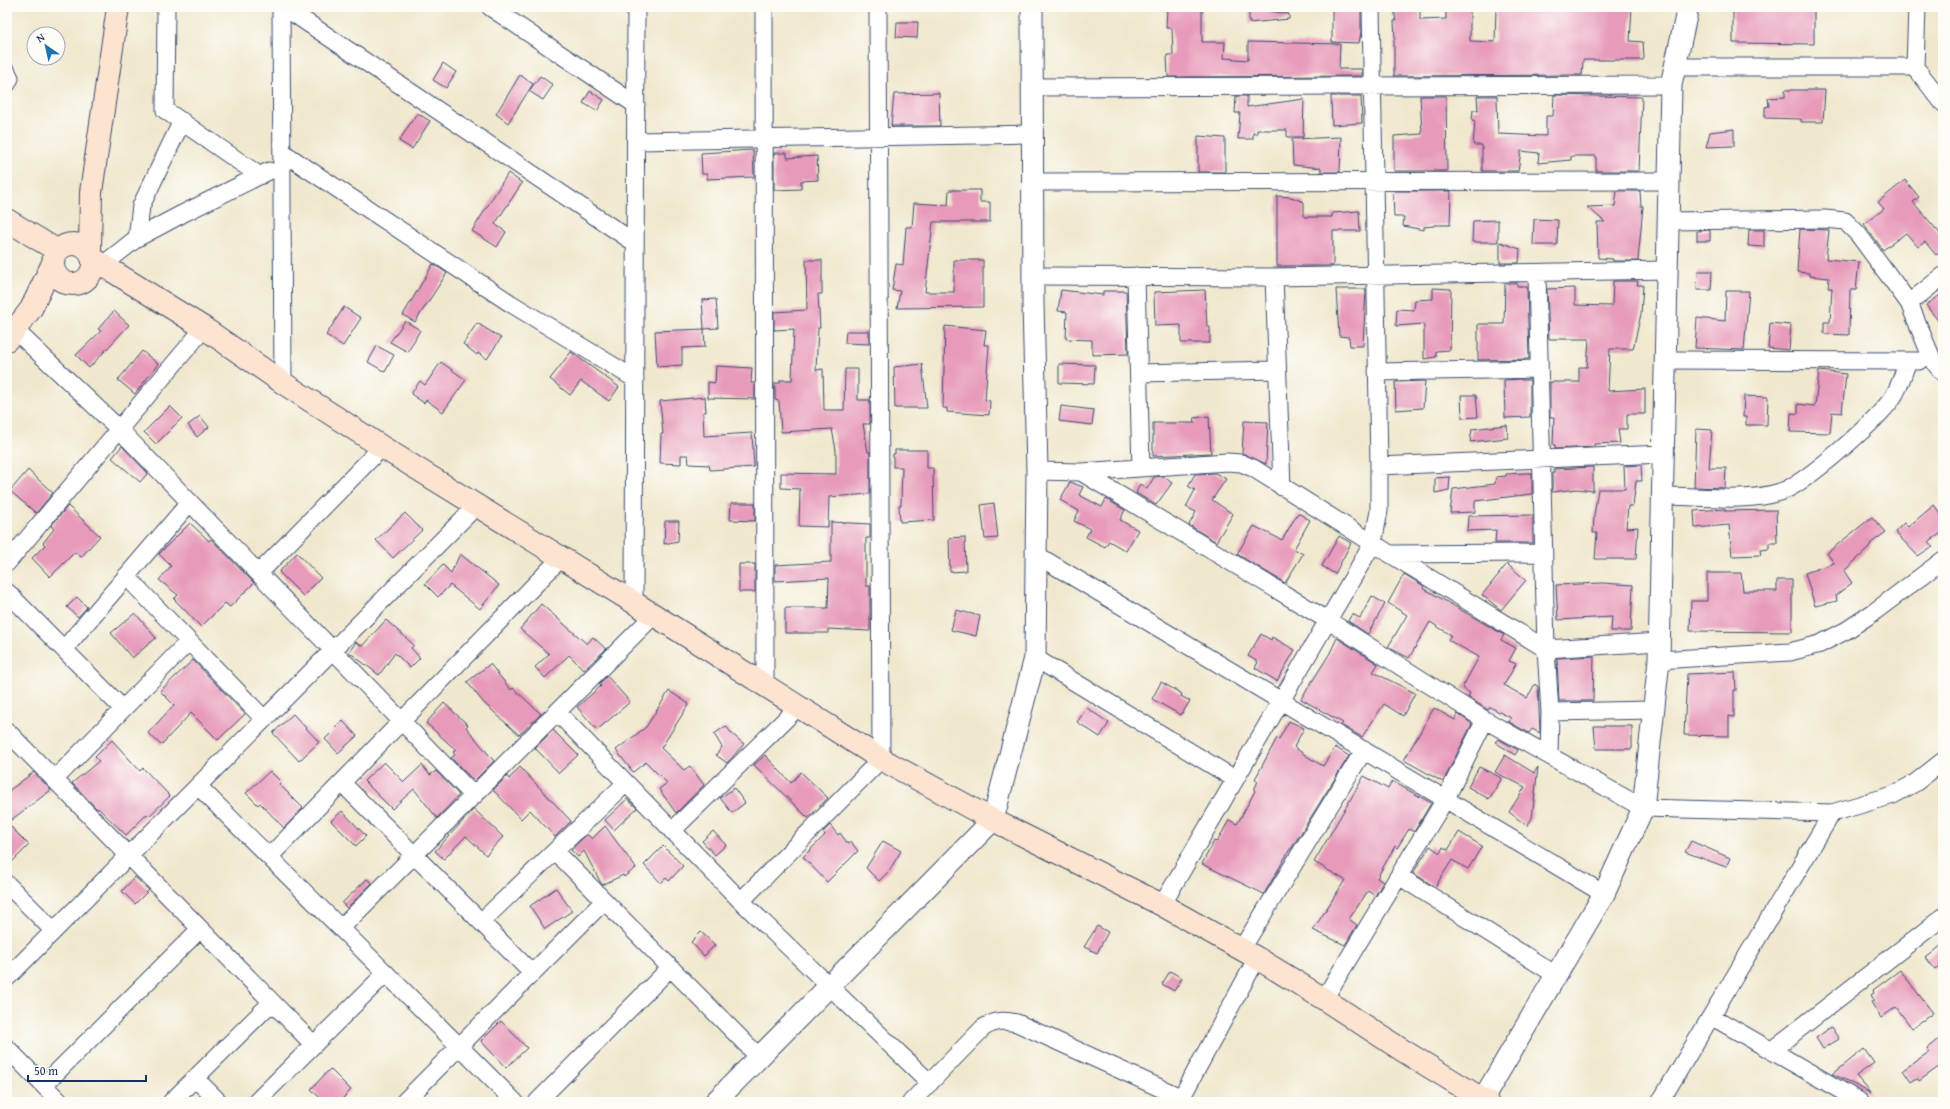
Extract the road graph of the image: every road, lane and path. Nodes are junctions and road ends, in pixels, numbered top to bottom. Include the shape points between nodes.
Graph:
1 (118, 7) edge
2 (166, 7) edge
3 (282, 7) edge
4 (490, 7) edge
5 (636, 7) edge
6 (764, 7) edge
7 (878, 7) edge
8 (1032, 7) edge
9 (1371, 7) edge
10 (1688, 7) edge
11 (1917, 7) edge
12 (510, 14) edge
13 (1915, 67) junction
14 (7, 72) edge
15 (1673, 76) junction
16 (7, 84) edge
17 (1372, 86) junction
18 (1032, 87) junction
19 (1943, 102) edge
20 (636, 105) junction
21 (182, 121) junction
22 (1032, 134) junction
23 (878, 137) junction
24 (764, 139) junction
25 (636, 141) junction
26 (282, 158) junction
27 (260, 176) junction
28 (1669, 181) junction
29 (1032, 182) junction
30 (1374, 182) junction
31 (91, 192) junction
32 (7, 220) edge
33 (1668, 221) junction
34 (137, 238) junction
35 (635, 243) junction
36 (59, 253) junction
37 (88, 268) junction
38 (1667, 270) junction
39 (1537, 273) junction
40 (1033, 276) junction
41 (1136, 276) junction
42 (1376, 276) junction
43 (1943, 276) edge
44 (1274, 277) junction
45 (1909, 303) junction
46 (31, 309) junction
47 (204, 328) junction
48 (11, 335) edge
49 (1665, 360) junction
50 (1908, 361) junction
51 (1938, 367) edge
52 (1539, 369) junction
53 (1277, 370) junction
54 (1378, 372) junction
55 (1139, 373) junction
56 (635, 379) junction
57 (282, 383) junction
58 (118, 428) junction
59 (382, 447) junction
60 (1663, 454) junction
61 (1542, 460) junction
62 (1379, 466) junction
63 (1141, 468) junction
64 (1037, 471) junction
65 (1081, 472) junction
66 (1282, 487) junction
67 (1662, 496) junction
68 (190, 502) junction
69 (476, 506) junction
70 (1373, 544) junction
71 (1544, 553) junction
72 (1035, 554) junction
73 (1390, 554) junction
74 (562, 558) junction
75 (1943, 560) edge
76 (7, 562) edge
77 (259, 573) junction
78 (126, 576) junction
79 (7, 592) edge
80 (634, 603) junction
81 (654, 615) junction
82 (1329, 621) junction
83 (189, 641) junction
84 (1546, 648) junction
85 (64, 650) junction
86 (333, 650) junction
87 (1659, 651) junction
88 (1035, 658) junction
89 (765, 685) junction
90 (1281, 700) junction
91 (799, 706) junction
92 (123, 709) junction
93 (1653, 710) junction
94 (557, 712) junction
95 (1550, 712) junction
96 (264, 719) junction
97 (1485, 720) junction
98 (402, 722) junction
99 (7, 731) edge
100 (1364, 750) junction
101 (1549, 754) junction
102 (882, 759) junction
103 (1943, 761) edge
104 (1235, 779) junction
105 (54, 780) junction
106 (342, 783) junction
107 (626, 783) junction
108 (198, 786) junction
109 (474, 796) junction
110 (1446, 798) junction
111 (1643, 808) junction
112 (1832, 813) junction
113 (993, 820) junction
114 (672, 831) junction
115 (555, 851) junction
116 (414, 855) junction
117 (129, 856) junction
118 (269, 857) junction
119 (1399, 876) junction
120 (7, 884) edge
121 (1604, 894) junction
122 (604, 901) junction
123 (741, 901) junction
124 (1162, 905) junction
125 (1943, 917) edge
126 (482, 922) junction
127 (341, 928) junction
128 (200, 929) junction
129 (54, 931) junction
130 (1249, 954) junction
131 (670, 968) junction
132 (386, 973) junction
133 (532, 973) junction
134 (1556, 975) junction
135 (7, 978) edge
136 (828, 987) junction
137 (1324, 999) junction
138 (272, 1002) junction
139 (1711, 1016) junction
140 (314, 1045) junction
141 (459, 1046) junction
142 (7, 1048) edge
143 (1772, 1050) junction
144 (759, 1058) junction
145 (195, 1078) junction
146 (930, 1083) junction
147 (44, 1085) junction
148 (1180, 1100) edge
149 (1484, 1101) edge
150 (60, 1102) edge
151 (171, 1102) edge
152 (219, 1102) edge
153 (256, 1102) edge
154 (404, 1102) edge
155 (515, 1102) edge
156 (537, 1102) edge
157 (715, 1102) edge
158 (911, 1102) edge
159 (1660, 1102) edge
160 (1861, 1102) edge

1 - 31 main road
2 - 21 street via 164,104 165,110
3 - 26 street
3 - 35 street
4 - 12 street
5 - 20 street
6 - 24 street
7 - 23 street
8 - 18 street
9 - 17 street
10 - 15 street
11 - 13 street
12 - 20 street
13 - 15 street
13 - 19 street
14 - 16 street via 10,78
15 - 17 street
15 - 28 street
17 - 18 street
17 - 30 street
18 - 22 street
20 - 25 street
21 - 27 street
21 - 34 street via 141,206
22 - 23 street
22 - 29 street
23 - 24 street
23 - 102 street
24 - 25 street
24 - 89 street
25 - 35 street
26 - 27 street
26 - 56 street
26 - 57 street
27 - 34 street
28 - 30 street
28 - 33 street
29 - 30 street
29 - 40 street
30 - 42 street
31 - 36 main road
31 - 37 main road
32 - 36 main road
33 - 38 street
33 - 45 street via 1845,221 1858,234
34 - 37 street
35 - 56 street
36 - 37 main road via 78,245
36 - 37 main road via 57,276
36 - 46 main road
37 - 46 main road
37 - 47 main road via 144,292
38 - 39 street
38 - 49 street
39 - 42 street
39 - 52 street
40 - 41 street
40 - 64 street
41 - 44 street
41 - 55 street
42 - 44 street
42 - 54 street
43 - 45 street
44 - 53 street
45 - 51 street
46 - 48 main road
47 - 57 main road
47 - 58 street
48 - 58 street
49 - 50 street
49 - 60 street
50 - 51 street
50 - 67 street via 1893,397 1872,422 1804,480 1781,492 1754,498
52 - 54 street
52 - 61 street
53 - 55 street
53 - 66 street
54 - 62 street
55 - 63 street
56 - 80 street
57 - 59 main road
58 - 68 street
58 - 76 street
59 - 69 main road
59 - 77 street
60 - 61 street
60 - 67 street
61 - 62 street
61 - 71 street
62 - 70 street via 1379,511
63 - 65 street
63 - 66 street via 1241,463 1254,468
64 - 65 street
64 - 72 street
65 - 82 street
66 - 70 street
67 - 87 street
68 - 77 street
68 - 78 street
69 - 74 main road
69 - 86 street
70 - 73 street
70 - 82 street
71 - 73 street
71 - 84 street
72 - 88 street
72 - 90 street
73 - 84 street
74 - 80 main road
74 - 98 street
75 - 87 street via 1848,630 1820,644 1790,652
77 - 86 street
78 - 83 street
78 - 85 street
79 - 85 street
80 - 81 main road
81 - 89 main road
81 - 94 street
82 - 90 street
82 - 97 street
83 - 92 street
83 - 96 street
84 - 87 street
84 - 95 street
85 - 92 street
86 - 96 street
86 - 98 street
87 - 93 street
88 - 104 street
88 - 113 street
89 - 91 main road
90 - 100 street
90 - 104 street
91 - 102 main road
91 - 114 street
92 - 105 street
93 - 95 street
93 - 111 street
94 - 107 street
94 - 109 street
95 - 101 street
96 - 108 street
97 - 101 street
97 - 110 street
98 - 106 street
98 - 109 street
99 - 105 street
100 - 110 street
100 - 130 street
101 - 111 street
102 - 113 main road
102 - 123 street
103 - 112 street via 1915,783 1893,795
104 - 124 street
105 - 117 street
106 - 116 street
106 - 118 street
107 - 114 street
107 - 115 street
108 - 117 street
108 - 118 street
109 - 116 street
110 - 119 street
110 - 121 street
111 - 112 street
111 - 121 street
112 - 139 street
113 - 124 main road
113 - 136 street
114 - 123 street
115 - 122 street
115 - 126 street
116 - 126 street
116 - 127 street
117 - 128 street
117 - 129 street
118 - 127 street
119 - 134 street
119 - 137 street
120 - 129 street
121 - 134 street
122 - 131 street
122 - 133 street
123 - 136 street
124 - 130 main road
125 - 143 street
126 - 133 street
127 - 132 street
128 - 138 street
128 - 147 street
129 - 135 street
130 - 137 main road
130 - 148 street
131 - 144 street
131 - 156 street
132 - 140 street
132 - 141 street
133 - 141 street
134 - 149 street
136 - 144 street
136 - 146 street
137 - 149 main road
138 - 140 street
138 - 145 street
139 - 143 street
139 - 159 street
140 - 153 street
141 - 154 street
141 - 155 street
142 - 147 street
143 - 160 street
144 - 157 street
145 - 151 street
145 - 152 street
146 - 148 street via 983,1028 992,1022 1005,1020 1017,1023
146 - 158 street
147 - 150 street

